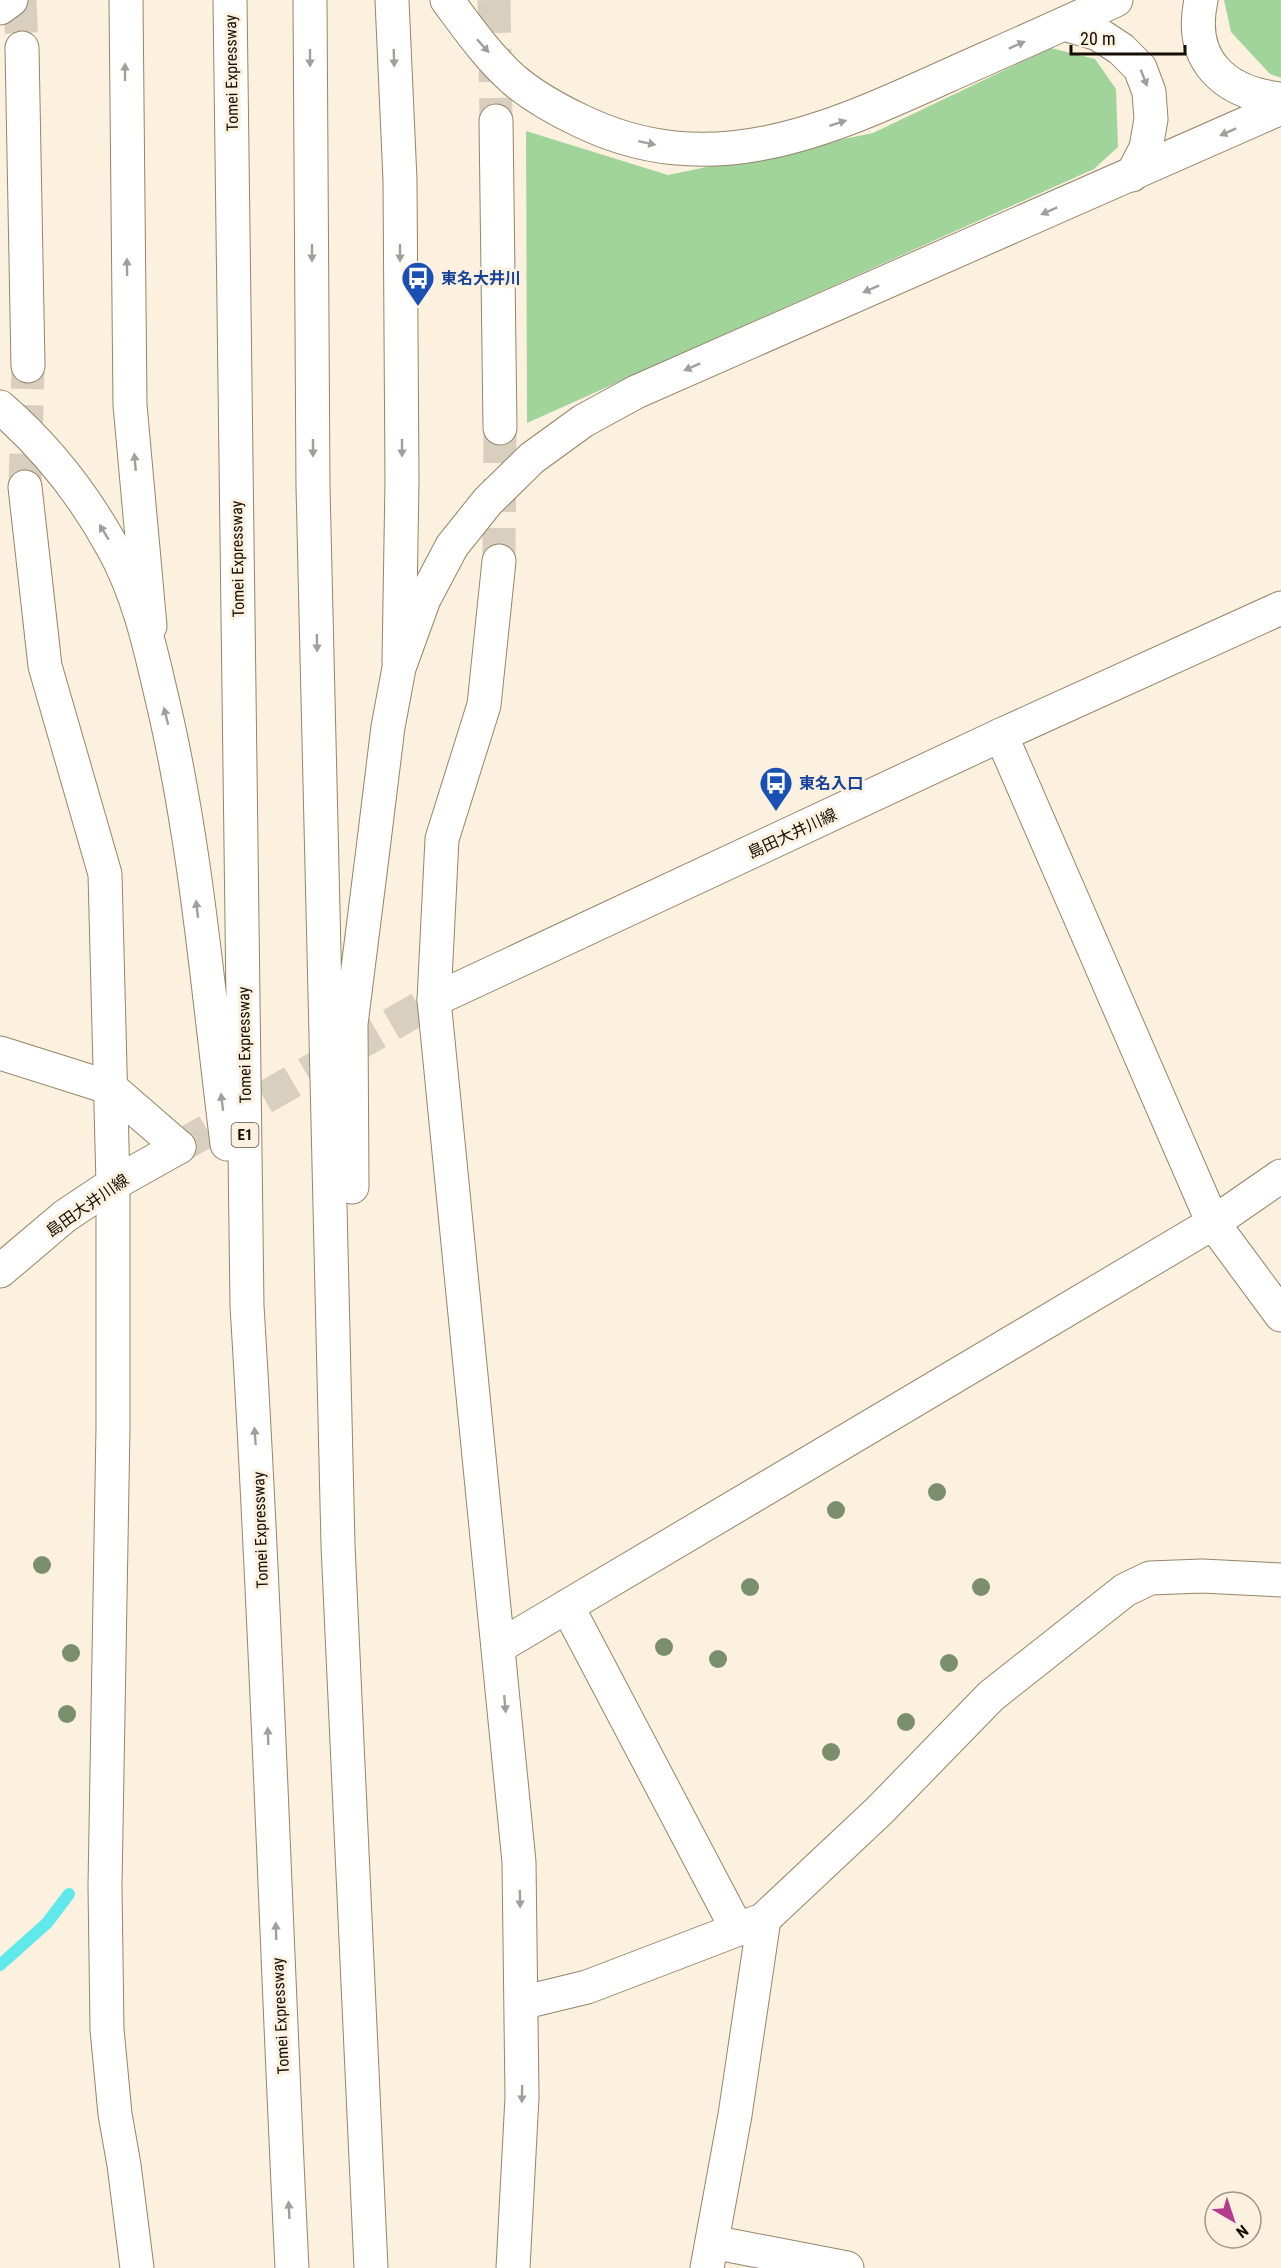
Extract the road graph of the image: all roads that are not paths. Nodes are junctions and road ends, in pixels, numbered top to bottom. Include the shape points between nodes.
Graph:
1 (11, 0) edge
2 (126, 0) edge
3 (230, 0) edge
4 (310, 0) edge
5 (392, 0) edge
6 (447, 0) edge
7 (1116, 0) edge
8 (1201, 0) edge
9 (0, 8) edge
10 (1064, 24) junction
11 (22, 48) tunnel mouth
12 (1281, 99) edge
13 (1281, 108) edge
14 (496, 121) tunnel mouth
15 (1132, 175) junction
16 (28, 366) tunnel mouth
17 (0, 406) edge
18 (500, 428) tunnel mouth
19 (25, 487) tunnel mouth
20 (499, 561) tunnel mouth
21 (1281, 608) edge
22 (154, 666) junction
23 (399, 668) junction
24 (1001, 735) junction
25 (434, 1000) junction
26 (0, 1053) edge
27 (111, 1088) junction
28 (1281, 1176) edge
29 (113, 1184) junction
30 (1213, 1223) junction
31 (0, 1271) edge
32 (247, 1306) junction
33 (1281, 1315) edge
34 (338, 1545) junction
35 (1281, 1580) edge
36 (567, 1606) junction
37 (500, 1646) junction
38 (750, 1924) junction
39 (521, 2003) junction
40 (709, 2255) edge
41 (137, 2268) edge
42 (292, 2268) edge
43 (371, 2268) edge
44 (513, 2268) edge
45 (847, 2268) edge

1 - 9 main road
22 -> 2 main road via 130,405
3 - 32 main road, Tomei Expressway / E1
4 -> 34 main road via 313,486
5 -> 23 main road via 400,180
6 -> 10 main road via 513,80 555,108 603,132 693,151 791,138 844,121
7 - 10 main road
8 - 12 main road via 1197,30 1203,54 1216,73 1238,88
10 -> 15 main road via 1098,34 1140,68 1149,92 1151,119 1146,148
11 - 16 main road
13 -> 15 main road
14 - 18 main road
15 -> 23 main road via 636,392 583,421 532,458 488,501 452,546 424,599
22 -> 17 main road via 135,598 114,549 86,503
19 - 27 main road via 45,666 105,874
20 - 25 main road via 484,705 442,840
21 - 24 main road, 島田大井川線
32 -> 22 main road via 185,810
23 - 34 main road via 388,727 351,1024 352,1369
24 - 25 main road, 島田大井川線
24 - 30 main road
25 - 37 main road
26 - 27 main road
27 - 29 main road
27 - 29 main road, 島田大井川線 via 179,1147
28 - 30 main road
29 - 31 main road, 島田大井川線 via 65,1216
29 - 41 main road via 107,2017 115,2114
30 - 33 main road
30 - 36 main road
42 -> 32 main road, Tomei Expressway / E1
34 - 43 main road
35 - 38 main road via 1150,1578 1125,1590 991,1696 879,1811
36 - 37 main road
36 - 38 main road
37 -> 39 main road via 519,1862
38 - 39 main road via 587,1987
38 - 40 main road via 735,2115
39 -> 44 main road via 522,2097
40 - 45 main road

